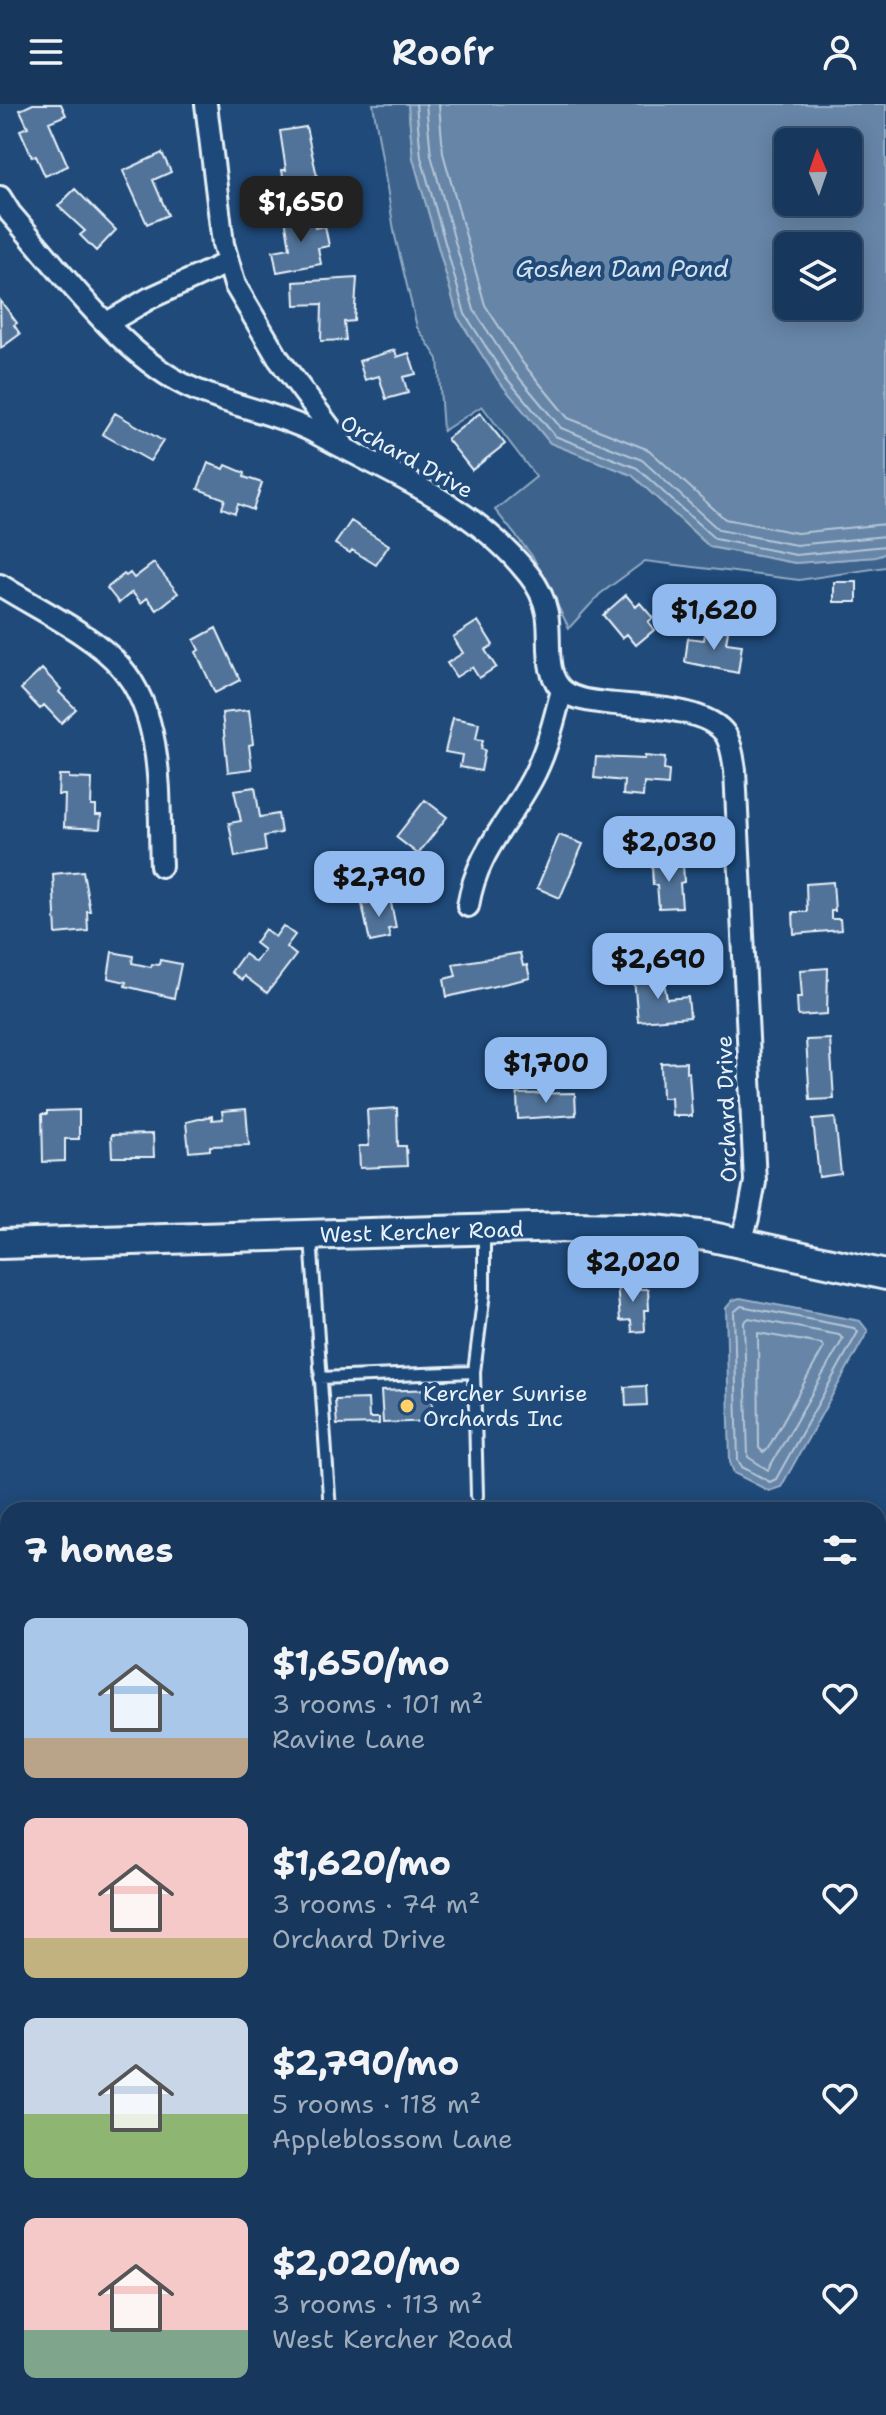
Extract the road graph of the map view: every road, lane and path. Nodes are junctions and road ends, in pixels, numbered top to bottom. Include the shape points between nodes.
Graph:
1 (206, 104) edge
2 (0, 197) edge
3 (227, 263) junction
4 (107, 323) junction
5 (348, 451) junction
6 (0, 585) edge
7 (562, 690) junction
8 (161, 866) dead end
9 (468, 906) dead end
10 (484, 1231) junction
11 (311, 1236) junction
12 (741, 1242) junction
13 (0, 1244) edge
14 (886, 1275) edge
15 (474, 1372) junction
16 (320, 1378) junction
17 (477, 1496) dead end
18 (329, 1502) edge

1 - 3 street
2 - 4 street, Orchard Drive
3 - 4 street
3 - 5 street via 278,358
4 - 5 street, Orchard Drive via 177,381 290,420
5 - 7 street, Orchard Drive via 457,509 515,558 543,597 551,671
6 - 8 street via 93,642 134,683 152,735
7 - 9 street via 533,779 485,852
7 - 12 street, Orchard Drive via 585,700 712,720 732,748 755,1182
10 - 11 main road, West Kercher Road
10 - 12 main road, West Kercher Road via 637,1228
10 - 15 lane via 484,1293
11 - 13 main road, West Kercher Road
11 - 16 lane
12 - 14 main road, West Kercher Road
15 - 16 lane
15 - 17 lane
16 - 18 lane

